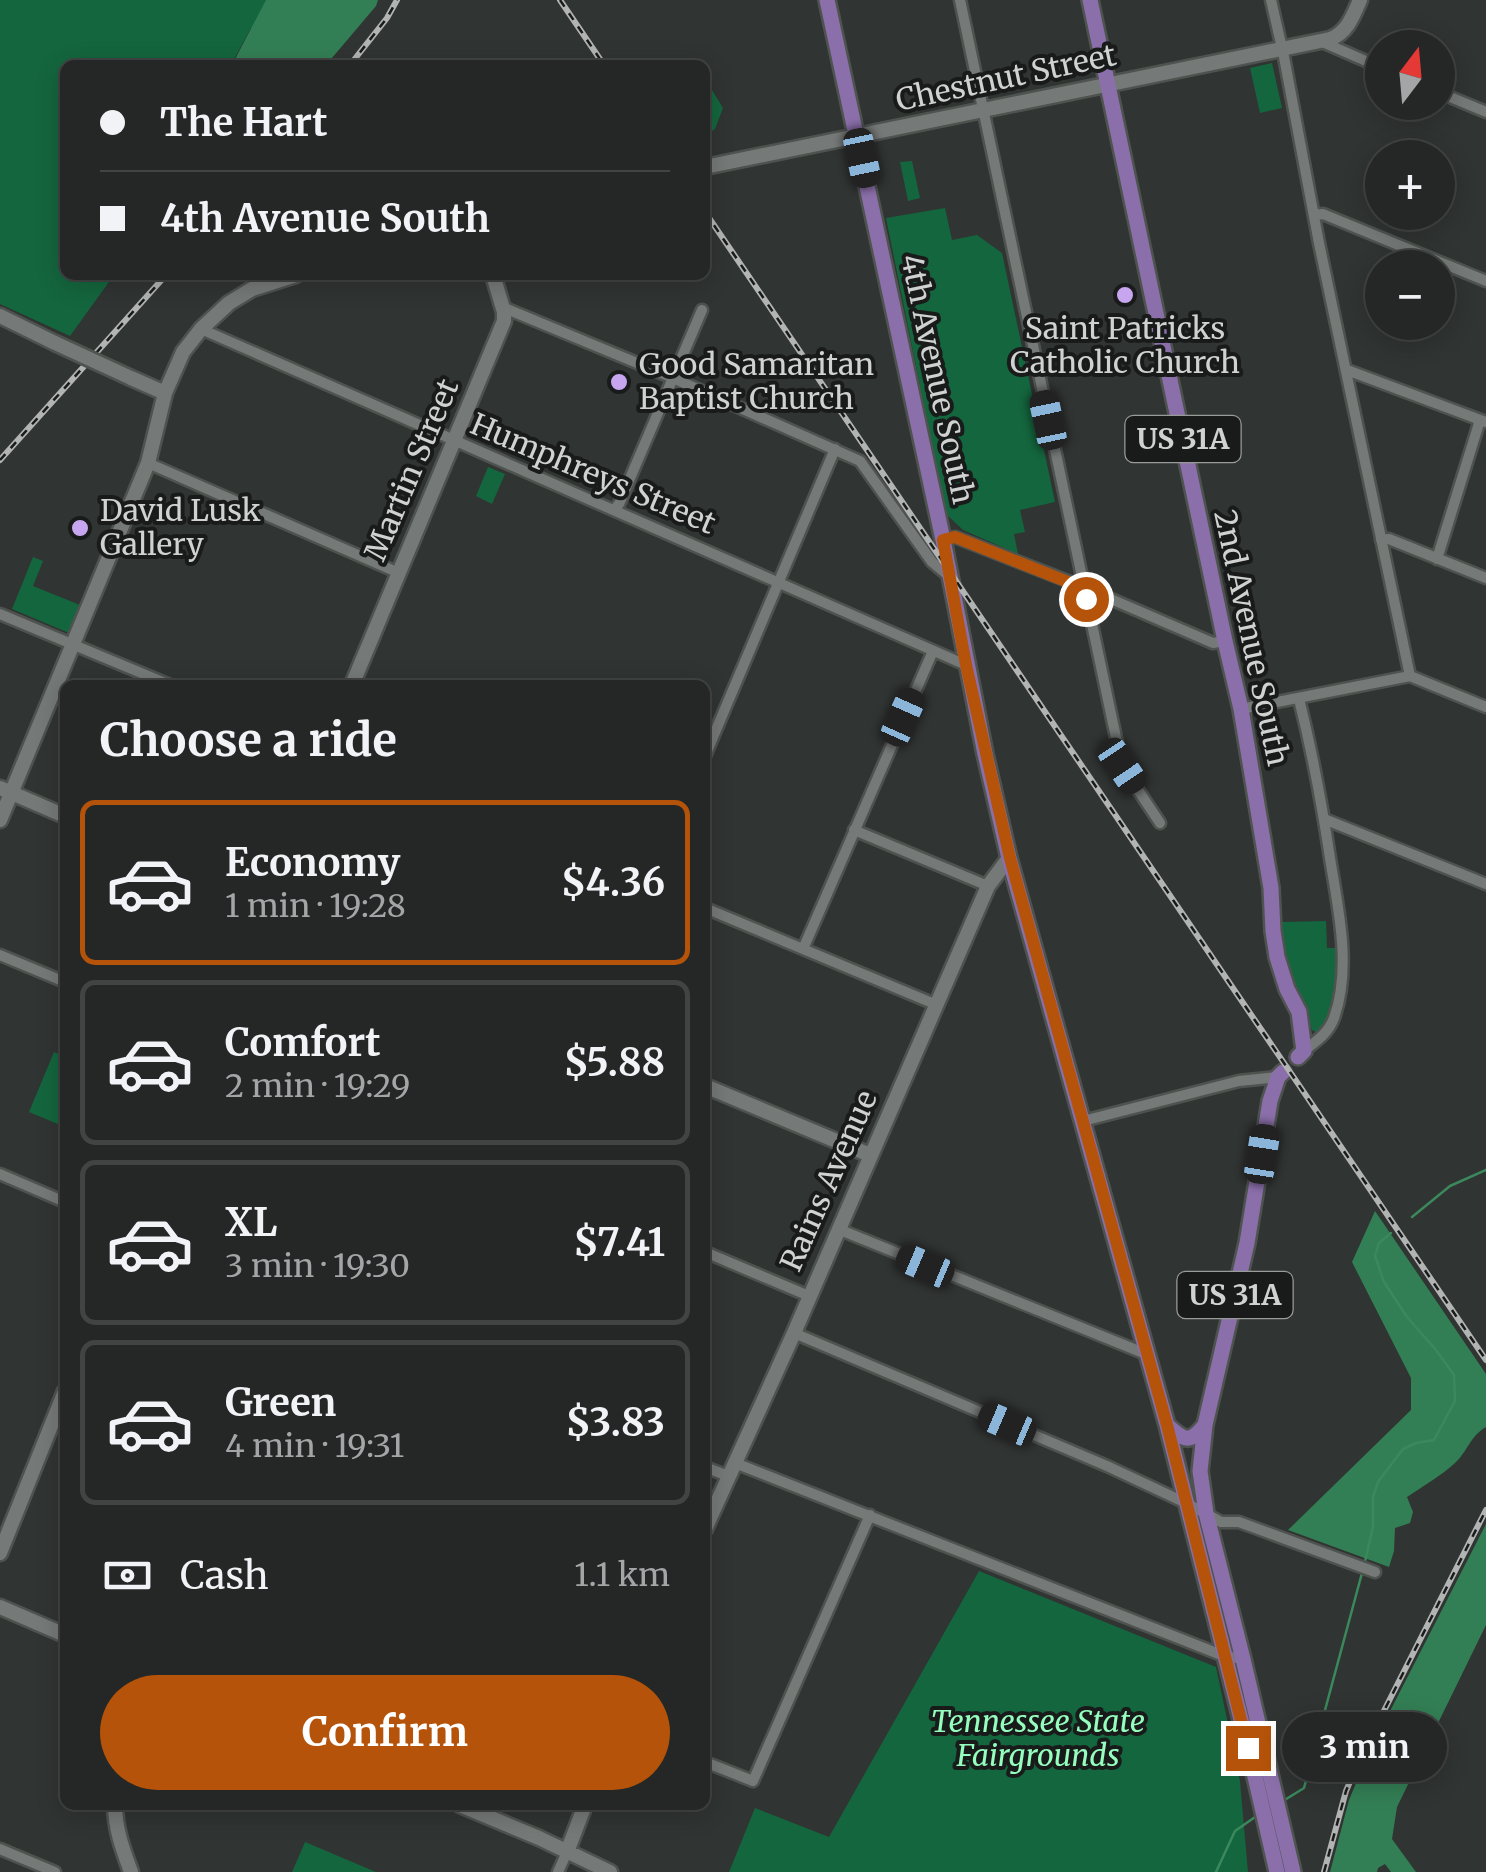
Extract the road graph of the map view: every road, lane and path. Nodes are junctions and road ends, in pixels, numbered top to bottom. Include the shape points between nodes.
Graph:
1 (827, 0) edge
2 (960, 0) edge
3 (1090, 0) edge
4 (1271, 0) edge
5 (1360, 0) edge
6 (1318, 41) junction
7 (1282, 48) junction
8 (1365, 61) edge
9 (1108, 84) junction
10 (1455, 99) edge
11 (985, 110) junction
12 (1486, 111) edge
13 (858, 136) junction
14 (710, 166) edge
15 (1314, 215) junction
16 (280, 280) edge
17 (494, 280) edge
18 (1486, 281) edge
19 (502, 307) junction
20 (702, 310) dead end
21 (0, 316) edge
22 (201, 329) junction
23 (1346, 370) junction
24 (673, 378) junction
25 (165, 393) junction
26 (1483, 422) edge
27 (453, 441) junction
28 (835, 450) junction
29 (148, 463) junction
30 (614, 510) junction
31 (943, 540) junction
32 (1380, 540) junction
33 (1437, 559) junction
34 (398, 573) junction
35 (950, 577) junction
36 (1486, 578) edge
37 (778, 582) junction
38 (1083, 588) junction
39 (0, 614) edge
40 (1225, 641) junction
41 (72, 644) junction
42 (933, 651) junction
43 (966, 665) junction
44 (1410, 676) junction
45 (158, 680) edge
46 (354, 680) edge
47 (1300, 699) junction
48 (1486, 707) edge
49 (1241, 709) junction
50 (710, 744) edge
51 (6, 791) edge
52 (60, 814) edge
53 (1324, 818) junction
54 (0, 820) edge
55 (1160, 823) dead end
56 (854, 830) junction
57 (1010, 858) junction
58 (1486, 884) edge
59 (988, 886) junction
60 (710, 910) edge
61 (803, 949) junction
62 (0, 956) edge
63 (60, 980) edge
64 (937, 1005) junction
65 (1300, 1054) joint
66 (1281, 1074) joint
67 (710, 1088) edge
68 (1082, 1122) junction
69 (870, 1155) junction
70 (0, 1175) edge
71 (60, 1200) edge
72 (838, 1229) junction
73 (710, 1254) edge
74 (809, 1296) junction
75 (794, 1332) junction
76 (1146, 1354) junction
77 (60, 1403) edge
78 (1205, 1424) junction
79 (1167, 1425) junction
80 (710, 1467) edge
81 (732, 1470) junction
82 (1186, 1503) junction
83 (1206, 1513) junction
84 (870, 1515) junction
85 (710, 1518) edge
86 (0, 1553) edge
87 (1375, 1572) dead end
88 (0, 1608) edge
89 (60, 1633) edge
90 (1224, 1656) junction
91 (1243, 1659) junction
92 (710, 1764) edge
93 (1266, 1796) junction
94 (116, 1810) edge
95 (472, 1810) edge
96 (583, 1810) edge
97 (1272, 1820) junction
98 (0, 1849) edge
99 (1272, 1849) junction
100 (567, 1852) junction
101 (55, 1872) edge
102 (131, 1872) edge
103 (558, 1872) edge
104 (610, 1872) edge
105 (1266, 1872) edge
106 (1277, 1872) edge
107 (1293, 1872) edge

1 - 13 main road, 4th Avenue South / US 31A
2 - 11 street
3 - 9 main road, 2nd Avenue South / US 31A
4 - 7 street
5 - 6 street via 1338,36
6 - 7 street, Chestnut Street
6 - 8 street
7 - 9 street, Chestnut Street
7 - 15 street
9 - 11 street, Chestnut Street
9 - 40 main road, 2nd Avenue South / US 31A
10 - 12 street
11 - 13 street, Chestnut Street
11 - 38 street
13 - 14 street, Chestnut Street
13 - 31 main road, 4th Avenue South / US 31A
15 - 18 street
15 - 23 street
16 - 22 street via 229,303
17 - 19 street
19 - 24 street
19 - 27 street, Martin Street via 504,321
20 - 24 street
21 - 25 street, bridge
22 - 25 street
22 - 27 street, Humphreys Street
23 - 26 street
23 - 32 street
24 - 28 street
24 - 30 street
25 - 29 street
26 - 33 street
27 - 30 street, Humphreys Street
27 - 34 street, Martin Street
28 - 35 street via 866,466 932,562
28 - 37 street
29 - 34 street
29 - 41 street
30 - 37 street, Humphreys Street
31 - 35 main road, 4th Avenue South / US 31A
31 - 38 street via 955,537
32 - 33 street
32 - 44 street
33 - 36 street
34 - 46 street, Martin Street
35 - 43 main road, 4th Avenue South / US 31A
37 - 42 street, Humphreys Street
37 - 50 street
38 - 40 street via 1213,643
38 - 55 street via 1122,766
39 - 41 street
40 - 49 main road, 2nd Avenue South / US 31A
41 - 45 street
41 - 51 street
42 - 43 street, Humphreys Street
42 - 56 street
43 - 57 main road, 4th Avenue South / US 31A
44 - 47 street
44 - 48 street
47 - 49 street
47 - 53 street
49 - 65 main road, 2nd Avenue South / US 31A via 1273,931 1299,1012
51 - 52 street
51 - 54 street
53 - 58 street
53 - 65 street via 1341,925 1341,988 1326,1033
56 - 59 street
56 - 61 street
57 - 59 street, Rains Avenue
57 - 68 main road, 4th Avenue South / US 31A
59 - 64 street, Rains Avenue
60 - 61 street
61 - 64 street
62 - 63 street
64 - 69 street, Rains Avenue
66 - 68 street
66 - 78 main road, US 31A via 1270,1101 1247,1244
67 - 69 street
68 - 76 main road, 4th Avenue South / US 31A
69 - 72 street, Rains Avenue
70 - 71 street
72 - 74 street, Rains Avenue
72 - 76 street
73 - 74 street
74 - 75 street, Rains Avenue
75 - 81 street, Rains Avenue
75 - 82 street
76 - 79 main road, 4th Avenue South / US 31A
77 - 86 street
78 - 79 main road via 1186,1439
78 - 83 main road, US 31A via 1200,1471
79 - 82 main road, 4th Avenue South / US 31A
80 - 81 street
81 - 84 street
81 - 85 street, Rains Avenue
82 - 83 street
82 - 90 main road, 4th Avenue South / US 31A
83 - 87 street
83 - 91 main road, 4th Avenue South / US 31A
84 - 90 street
84 - 92 street via 753,1781
88 - 89 street
90 - 91 street
90 - 93 main road, 4th Avenue South / US 31A
91 - 93 main road, 4th Avenue South / US 31A
93 - 97 main road, 4th Avenue South / US 31A
94 - 102 street
95 - 100 street
96 - 100 street
97 - 99 main road, 4th Avenue South / US 31A
97 - 107 main road, 4th Avenue South / US 31A
98 - 101 street
99 - 105 main road
99 - 106 main road, 4th Avenue South / US 31A
100 - 103 street
100 - 104 street

